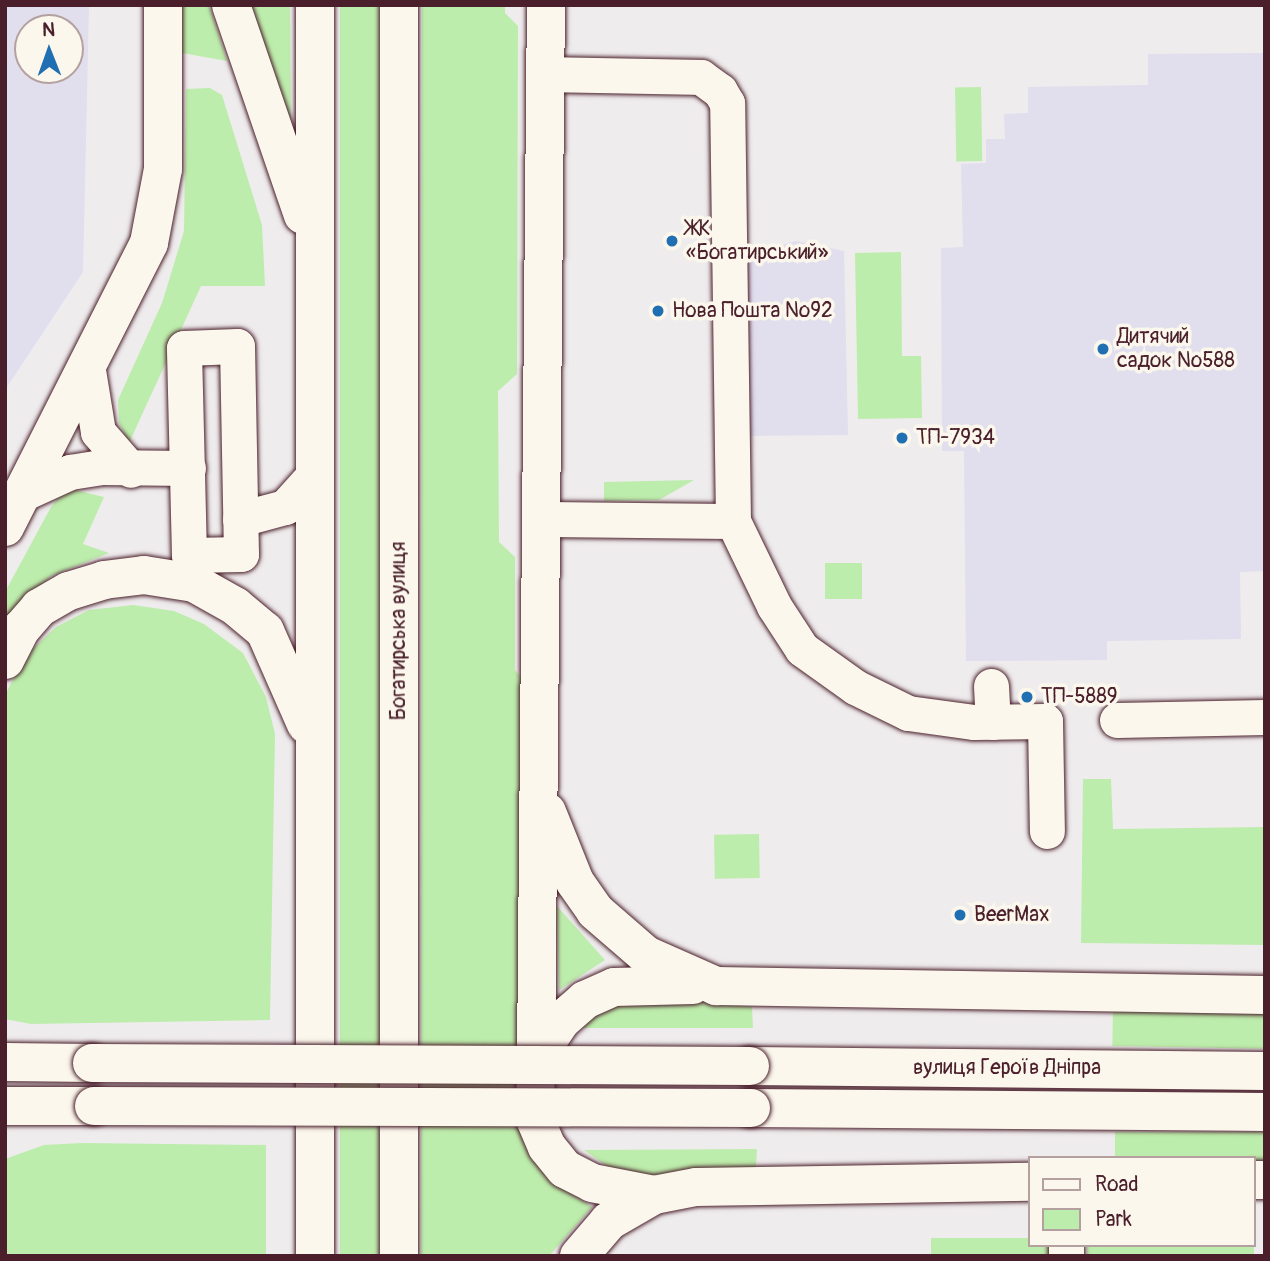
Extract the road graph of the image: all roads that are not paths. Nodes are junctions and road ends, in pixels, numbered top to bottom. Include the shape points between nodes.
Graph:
1 (163, 5) edge
2 (231, 5) edge
3 (315, 5) edge
4 (399, 5) edge
5 (546, 5) edge
6 (546, 74) junction
7 (315, 253) junction
8 (87, 364) junction
9 (188, 468) junction
10 (131, 470) junction
11 (312, 477) junction
12 (24, 493) junction
13 (240, 519) junction
14 (542, 519) junction
15 (733, 521) junction
16 (5, 527) edge
17 (5, 660) edge
18 (991, 686) dead end
19 (1265, 717) edge
20 (1116, 720) dead end
21 (993, 722) junction
22 (315, 749) junction
23 (541, 794) junction
24 (1047, 831) dead end
25 (716, 986) junction
26 (1265, 995) edge
27 (536, 1058) junction
28 (5, 1062) edge
29 (1265, 1071) edge
30 (22, 1106) edge
31 (1265, 1112) edge
32 (5, 1128) edge
33 (1028, 1182) edge
34 (654, 1195) junction
35 (315, 1256) edge
36 (399, 1256) edge
37 (579, 1256) edge

1 - 8 main road via 159,208 149,243
2 - 7 main road
3 - 7 main road
4 - 36 main road, Богатирська вулиця
5 - 6 main road
6 - 14 main road
6 - 15 lane via 701,76 720,90 727,103
7 - 11 main road
8 - 10 lane via 98,432
8 - 12 main road
9 - 10 lane
9 - 13 lane via 189,555 241,554
9 - 13 lane via 184,348 237,346
10 - 12 lane via 101,467 70,472
11 - 13 lane via 285,507
11 - 22 main road
12 - 16 main road
14 - 15 lane
14 - 23 main road
15 - 21 lane via 774,606 802,649 855,687 908,713
17 - 22 main road via 21,629 39,608 69,591 144,575 194,583 235,606 265,631
18 - 21 lane
19 - 20 lane
21 - 24 lane via 1045,721
22 - 35 main road
23 - 25 main road via 559,849 595,911 646,955
23 - 27 main road via 534,910
25 - 26 main road
25 - 27 main road via 648,983 614,987 584,1000 561,1021
27 - 34 main road via 536,1119 547,1147 565,1169 592,1182
28 - 29 main road, вулиця Героїв Дніпра, bridge
30 - 31 main road, вулиця Героїв Дніпра, bridge
30 - 32 main road
33 - 34 main road via 696,1187
34 - 37 main road via 609,1221

